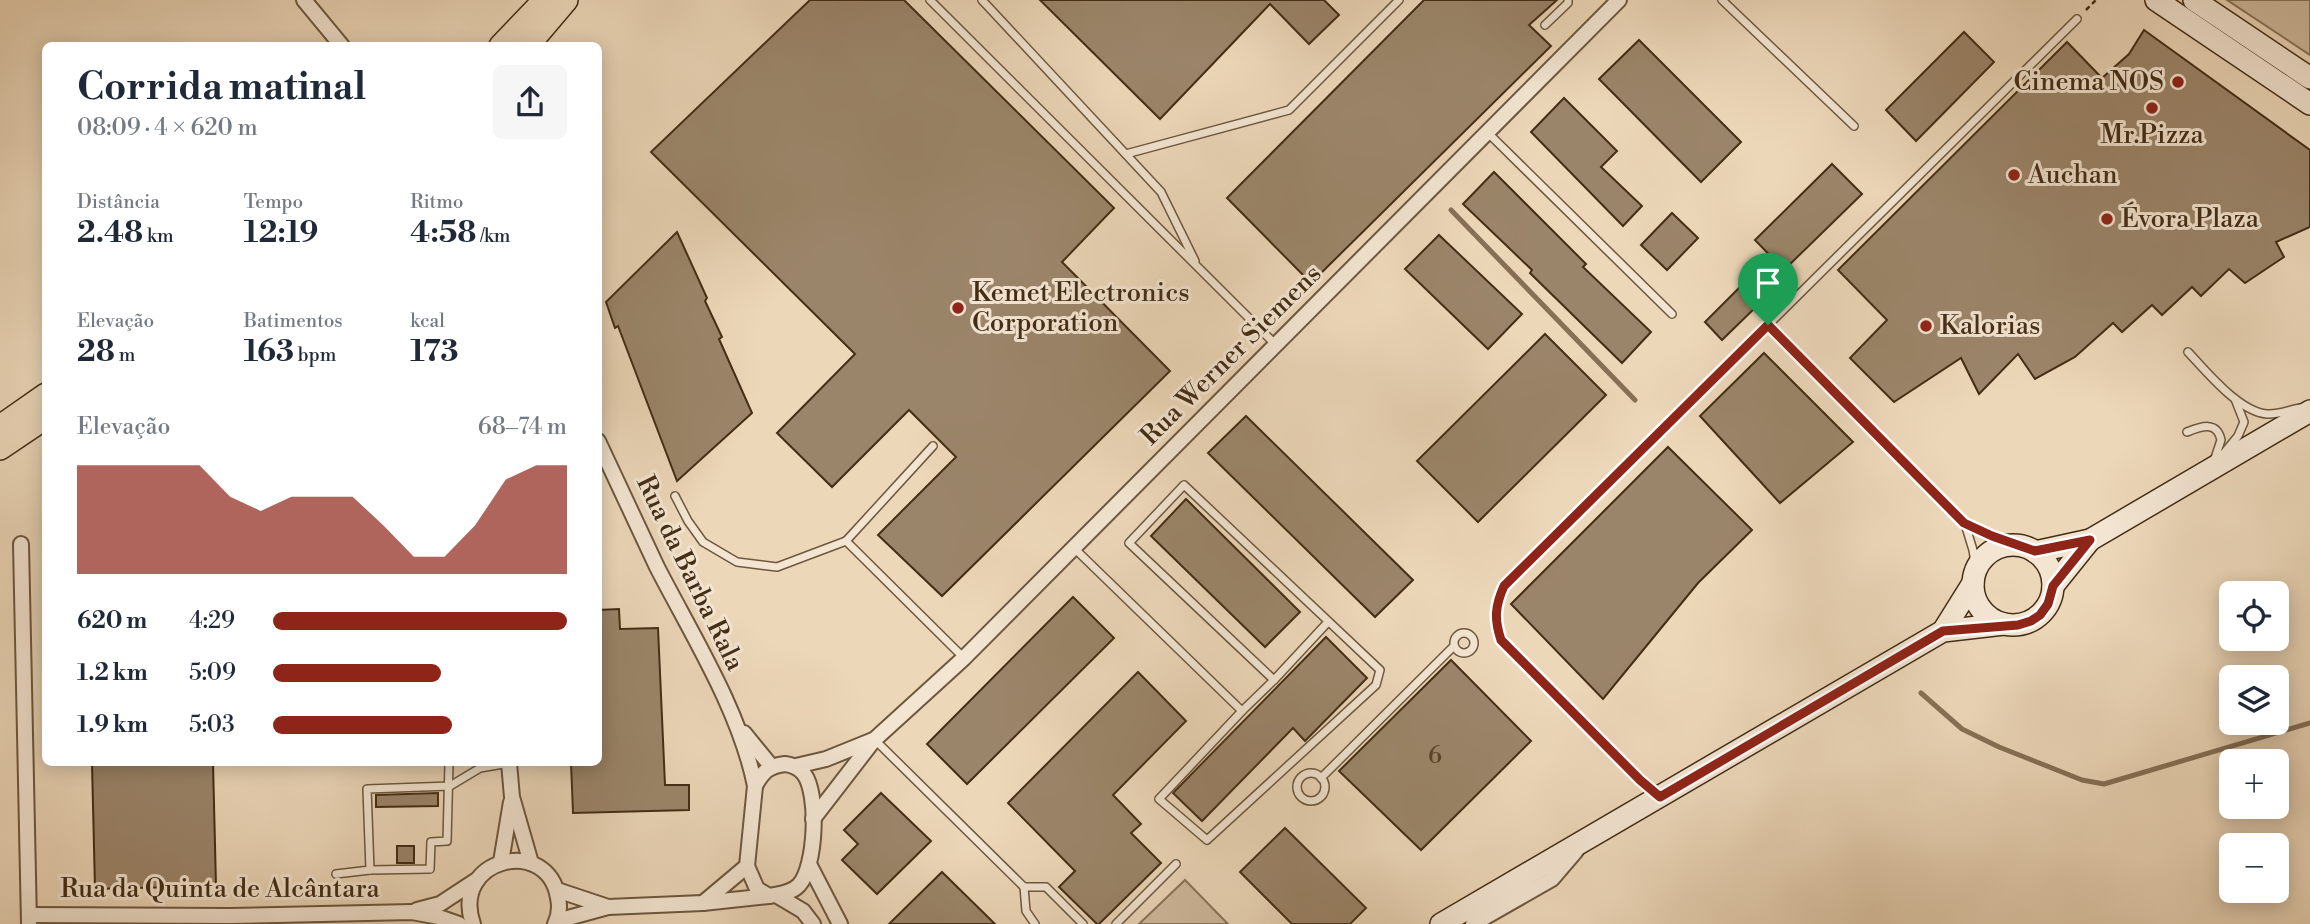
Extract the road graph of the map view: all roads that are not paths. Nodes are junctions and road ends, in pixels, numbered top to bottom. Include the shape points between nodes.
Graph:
1 (304, 0) edge
2 (545, 0) edge
3 (566, 0) edge
4 (930, 0) edge
5 (982, 0) edge
6 (1399, 0) edge
7 (1568, 0) edge
8 (1619, 0) edge
9 (1722, 0) edge
10 (2156, 0) edge
11 (2194, 0) edge
12 (2077, 19) road end
13 (1545, 25) dead end
14 (339, 42) edge
15 (504, 42) edge
16 (530, 42) edge
17 (2310, 78) edge
18 (2310, 104) edge
19 (1854, 126) dead end
20 (1487, 132) junction
21 (1126, 154) junction
22 (1198, 267) junction
23 (1672, 314) dead end
24 (1768, 325) junction
25 (1275, 344) junction
26 (2188, 352) dead end
27 (42, 398) edge
28 (2235, 399) junction
29 (2310, 405) edge
30 (2310, 411) edge
31 (42, 420) edge
32 (0, 427) edge
33 (2187, 432) dead end
34 (933, 446) dead end
35 (0, 448) edge
36 (602, 449) edge
37 (2211, 468) junction
38 (675, 496) dead end
39 (1964, 523) junction
40 (2090, 540) junction
41 (846, 541) junction
42 (21, 544) dead end
43 (1074, 548) junction
44 (2028, 548) junction
45 (1975, 576) junction
46 (2053, 586) junction
47 (1328, 622) junction
48 (2004, 624) junction
49 (1943, 631) junction
50 (1454, 646) dead end
51 (964, 658) junction
52 (1274, 680) junction
53 (1242, 711) junction
54 (738, 727) junction
55 (874, 740) junction
56 (449, 766) edge
57 (492, 766) edge
58 (509, 766) edge
59 (771, 766) junction
60 (796, 766) junction
61 (1321, 778) dead end
62 (450, 786) junction
63 (755, 786) junction
64 (512, 797) junction
65 (1660, 797) junction
66 (813, 819) junction
67 (1592, 837) junction
68 (501, 862) junction
69 (531, 863) junction
70 (1176, 864) dead end
71 (747, 866) junction
72 (810, 866) junction
73 (370, 870) junction
74 (336, 874) dead end
75 (475, 881) junction
76 (1024, 887) junction
77 (557, 890) junction
78 (773, 895) junction
79 (703, 903) junction
80 (608, 907) junction
81 (412, 912) junction
82 (29, 919) edge
83 (556, 922) edge
84 (459, 924) edge
85 (473, 924) edge
86 (813, 924) edge
87 (840, 924) edge
88 (1035, 924) edge
89 (1083, 924) edge
90 (1116, 924) edge
91 (1441, 924) edge
92 (1473, 924) edge

1 - 14 street
2 - 15 main road
3 - 16 main road
4 - 22 lane
5 - 21 lane
6 - 21 lane via 1289,110
7 - 13 lane
8 - 20 street, Rua Werner Siemens
9 - 19 lane
10 - 18 street
11 - 17 street
12 - 24 lane
20 - 23 lane
20 - 25 street, Rua Werner Siemens
21 - 22 lane via 1161,192
22 - 25 lane
24 - 39 lane
24 - 65 lane via 1504,586 1495,609 1501,640
25 - 43 street, Rua Werner Siemens
26 - 28 lane
27 - 32 main road
28 - 29 lane via 2267,414
28 - 37 lane via 2242,428
30 - 37 street
31 - 35 main road
33 - 37 lane via 2211,426 2220,434
34 - 41 lane
36 - 54 street, Rua da Barba Rala
37 - 40 street
38 - 41 lane via 703,542 737,562 777,567
39 - 44 lane
39 - 45 lane
40 - 44 street
40 - 46 street
41 - 51 lane
42 - 82 street
43 - 51 street, Rua Werner Siemens
43 - 53 lane
44 - 45 street via 2006,545 1996,549 1986,555
44 - 46 street via 2049,566
45 - 48 street via 1977,603 1985,614
45 - 49 street
46 - 48 street via 2040,615 2018,625
47 - 52 lane
47 - 52 lane via 1184,485 1129,543
47 - 53 lane via 1380,670 1376,685 1207,840 1159,799
48 - 49 street
49 - 65 street
50 - 61 lane
51 - 55 street, Rua Werner Siemens
52 - 53 lane
54 - 59 street, Rua da Barba Rala
54 - 63 street, Rua da Barba Rala
55 - 60 street, Rua Werner Siemens
55 - 66 street, Rua Werner Siemens
55 - 76 lane
56 - 62 lane
57 - 62 lane
58 - 64 street
59 - 60 street, Rua Werner Siemens
59 - 63 street
60 - 66 street via 811,792
62 - 73 lane via 447,841 431,842 430,869
62 - 73 lane via 367,789
63 - 71 street
64 - 68 street
64 - 69 street
65 - 67 street
66 - 72 street
67 - 91 street
67 - 92 street via 1552,879
68 - 69 street
68 - 75 street
69 - 77 street via 542,869
70 - 90 lane
71 - 78 street via 757,889
71 - 79 street
72 - 78 street via 799,886
72 - 87 street
73 - 74 lane
75 - 81 street via 440,904
75 - 85 street via 469,913
76 - 88 lane via 1026,911
76 - 89 lane via 1046,887
77 - 80 street
77 - 83 street
78 - 79 street
78 - 86 street via 803,911
79 - 80 street
80 - 83 street
81 - 82 street, Rua da Quinta de Alcântara
81 - 84 street

